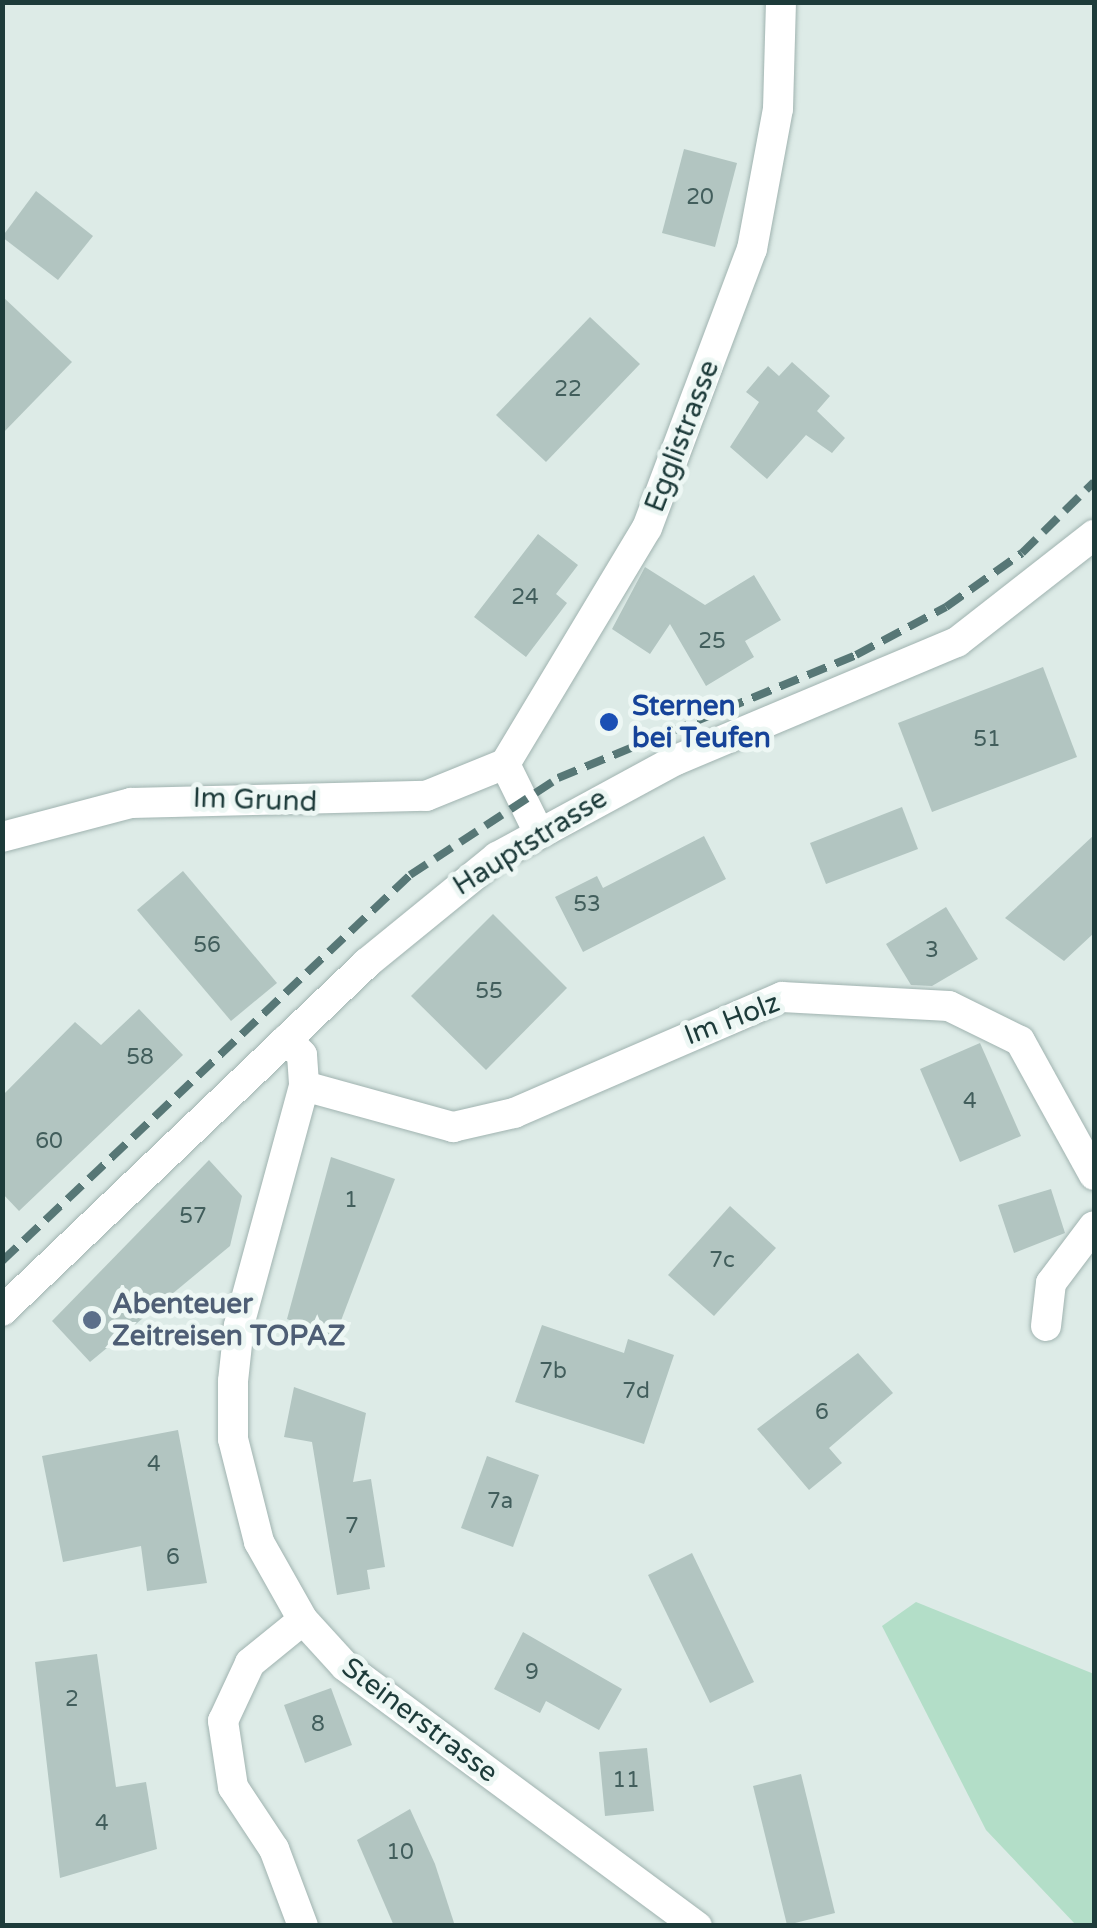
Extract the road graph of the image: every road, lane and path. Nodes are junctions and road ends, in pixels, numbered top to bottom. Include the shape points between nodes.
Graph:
1 (781, 2) edge
2 (1094, 535) edge
3 (505, 764) junction
4 (538, 831) junction
5 (2, 837) edge
6 (287, 1039) junction
7 (304, 1086) junction
8 (1094, 1175) edge
9 (1094, 1226) edge
10 (2, 1311) edge
11 (1046, 1326) dead end
12 (303, 1620) junction
13 (303, 1926) edge
14 (697, 1926) edge

1 - 3 street, Egglistrasse via 778,109 752,249 647,528
2 - 4 street, Hauptstrasse via 957,642 676,760
3 - 4 street
3 - 5 street, Im Grund via 426,796 131,802
4 - 6 street, Hauptstrasse via 434,902
6 - 7 street via 302,1056
6 - 10 street, Hauptstrasse
7 - 8 street, Im Holz via 453,1127 514,1113 782,997 949,1006 1020,1040
7 - 12 street, Steinerstrasse via 239,1326 232,1439 259,1542
9 - 11 street via 1051,1283
12 - 13 street via 250,1663 223,1721 233,1787 274,1849
12 - 14 street, Steinerstrasse via 397,1708

